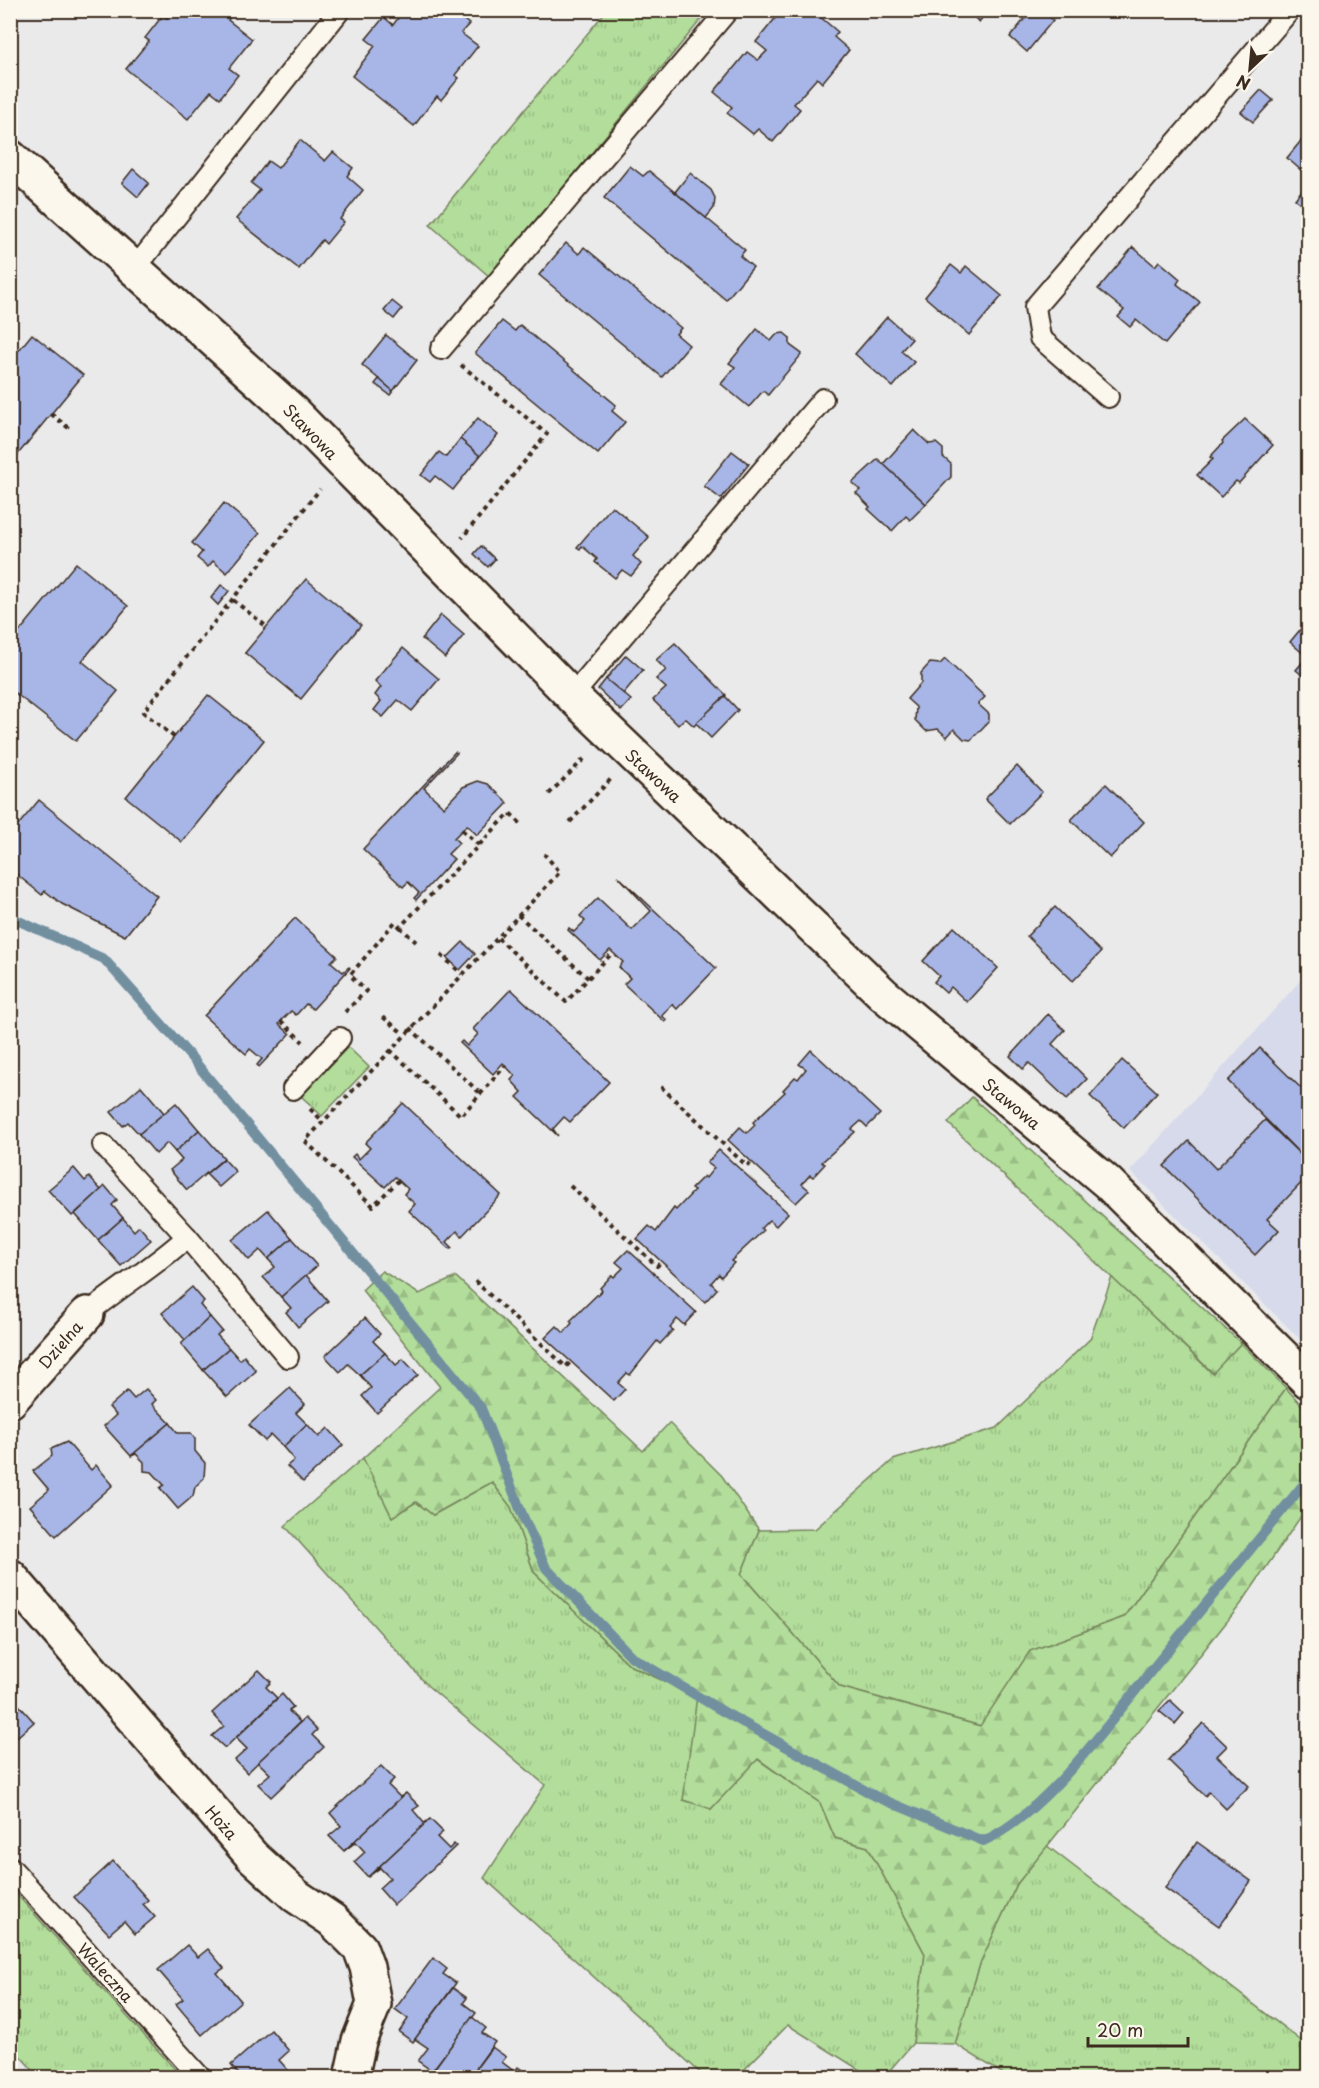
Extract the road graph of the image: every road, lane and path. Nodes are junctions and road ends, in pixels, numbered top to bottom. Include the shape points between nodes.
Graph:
1 (340, 10) edge
2 (728, 10) edge
3 (1290, 10) edge
4 (10, 157) edge
5 (136, 267) junction
6 (441, 349) joint
7 (1108, 397) dead end
8 (822, 399) dead end
9 (51, 414) dead end
10 (70, 430) dead end
11 (334, 455) junction
12 (443, 562) junction
13 (233, 600) junction
14 (267, 627) dead end
15 (572, 696) junction
16 (174, 737) dead end
17 (591, 753) dead end
18 (612, 778) dead end
19 (549, 794) dead end
20 (570, 822) dead end
21 (520, 823) dead end
22 (462, 830) dead end
23 (478, 845) junction
24 (544, 854) dead end
25 (518, 915) junction
26 (400, 927) junction
27 (498, 938) junction
28 (416, 942) dead end
29 (613, 952) dead end
30 (441, 955) dead end
31 (462, 974) junction
32 (588, 979) junction
33 (383, 1017) dead end
34 (281, 1021) dead end
35 (339, 1028) joint
36 (410, 1028) junction
37 (404, 1034) junction
38 (310, 1048) dead end
39 (390, 1050) junction
40 (505, 1066) dead end
41 (661, 1087) dead end
42 (293, 1089) dead end
43 (480, 1094) junction
44 (305, 1105) dead end
45 (322, 1121) junction
46 (103, 1145) dead end
47 (752, 1162) dead end
48 (399, 1180) dead end
49 (570, 1186) dead end
50 (187, 1237) junction
51 (661, 1262) dead end
52 (476, 1281) dead end
53 (87, 1314) joint
54 (288, 1357) dead end
55 (571, 1361) dead end
56 (1308, 1381) edge
57 (10, 1401) edge
58 (10, 1576) edge
59 (10, 1867) edge
60 (201, 2078) edge
61 (351, 2078) edge

1 - 5 lane
2 - 6 lane
3 - 7 lane via 1035,307 1040,338
4 - 5 street, Stawowa
5 - 11 street, Stawowa via 289,408
6 - 12 path via 547,434
8 - 15 lane
9 - 10 path
11 - 12 street, Stawowa
11 - 13 path via 324,484
12 - 15 street, Stawowa
13 - 14 path
13 - 16 path via 143,712
15 - 56 street, Stawowa via 883,994 1107,1182
17 - 19 path
18 - 20 path
21 - 23 path via 510,813
22 - 23 path
23 - 26 path
24 - 25 path via 560,872
25 - 27 path
25 - 32 path
26 - 28 path
26 - 35 path via 396,922 350,975 366,991
27 - 31 path
27 - 32 path via 566,1002
29 - 32 path
30 - 31 path
31 - 36 path
33 - 37 path
34 - 38 path
35 - 42 lane
36 - 37 path
36 - 43 path
37 - 39 path
39 - 43 path via 460,1116
39 - 45 path
40 - 43 path
41 - 47 path via 747,1166
44 - 45 path
45 - 48 path via 305,1141 373,1206
46 - 50 lane
49 - 51 path via 657,1266
50 - 53 lane via 166,1257
50 - 54 lane
52 - 55 path via 566,1367
53 - 57 street, Dzielna
58 - 61 street, Hoża via 252,1856 296,1896 332,1920 360,1948 374,2004 359,2041
59 - 60 lane, Waleczna

